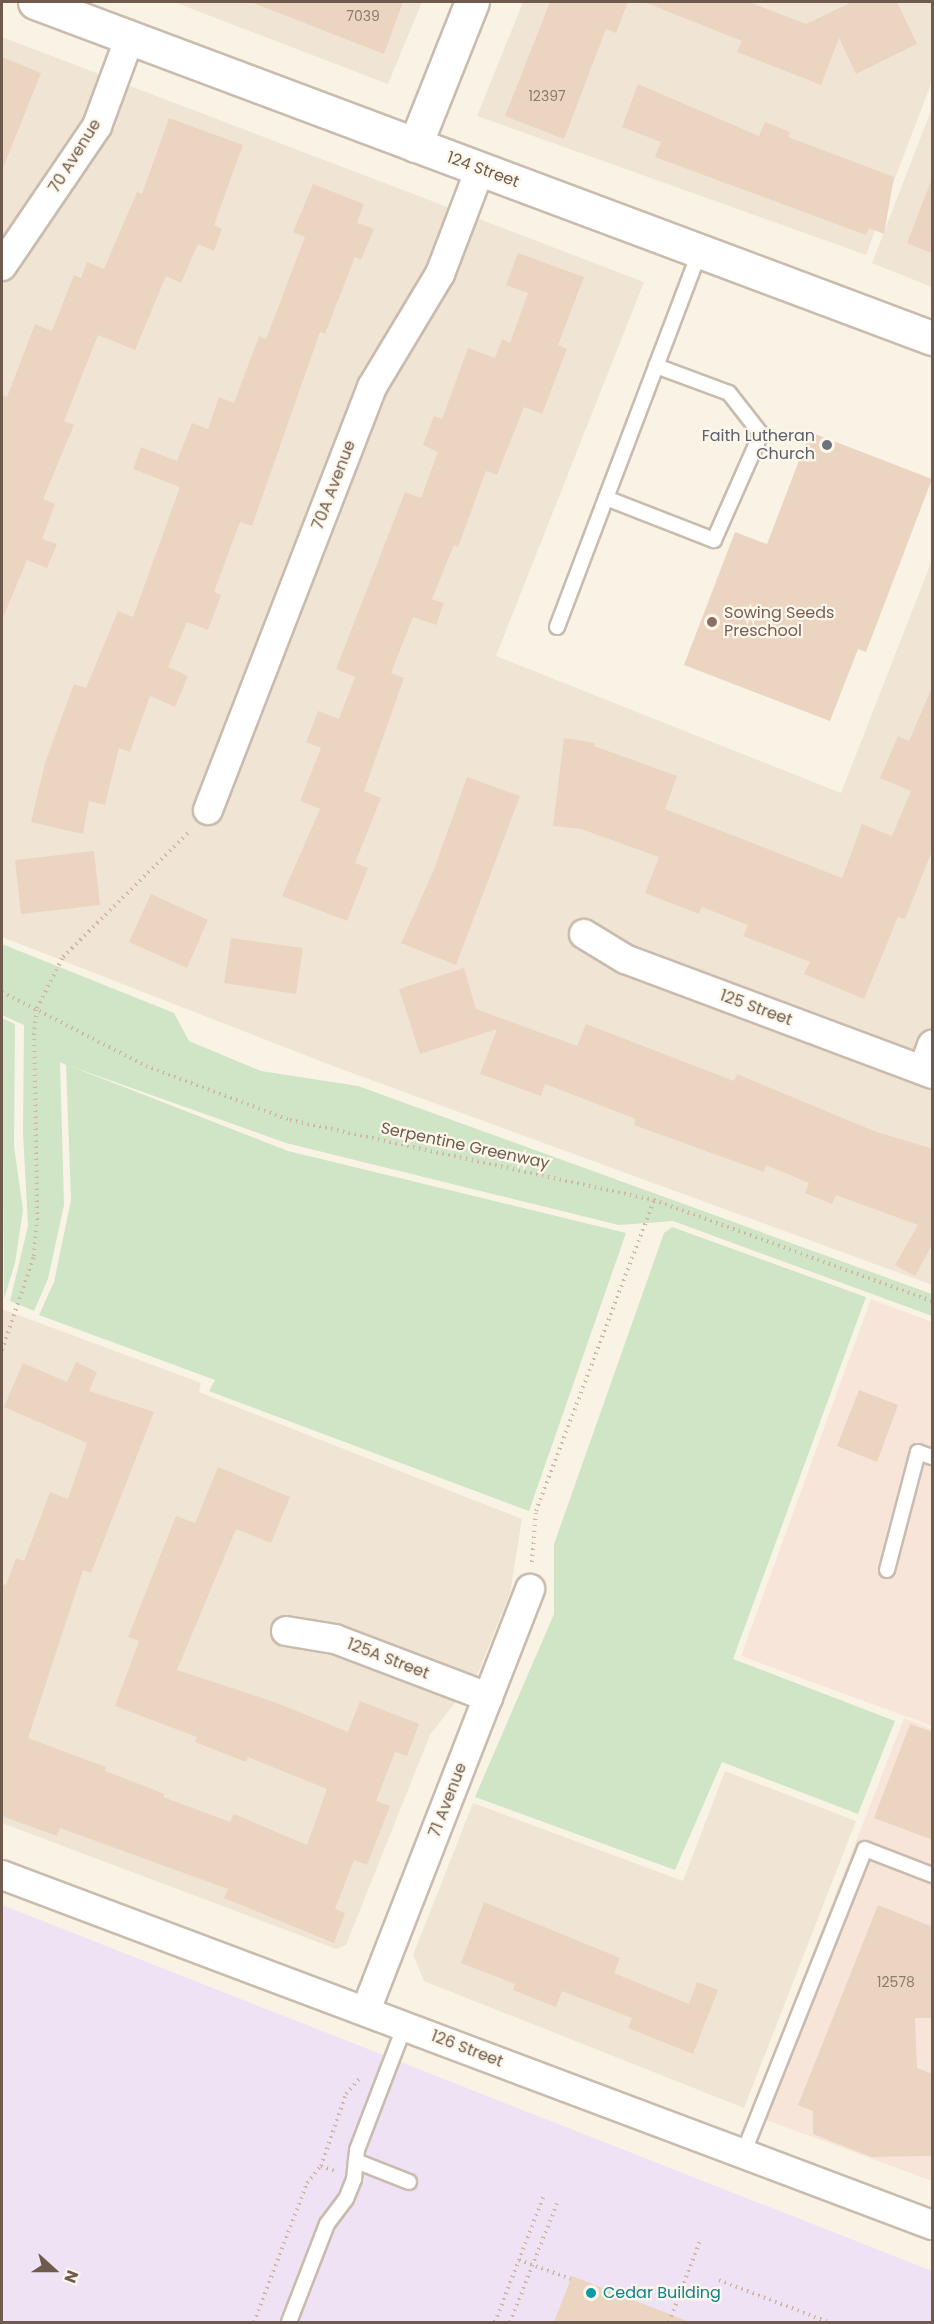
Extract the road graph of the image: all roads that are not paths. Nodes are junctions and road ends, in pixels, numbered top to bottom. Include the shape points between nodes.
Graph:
1 (35, 2) edge
2 (472, 2) edge
3 (130, 37) junction
4 (415, 145) junction
5 (480, 169) junction
6 (700, 251) junction
7 (2, 266) edge
8 (933, 338) edge
9 (656, 366) junction
10 (606, 498) junction
11 (557, 627) dead end
12 (208, 810) road end
13 (584, 934) dead end
14 (929, 1063) edge
15 (933, 1457) edge
16 (887, 1570) dead end
17 (530, 1589) road end
18 (286, 1631) dead end
19 (488, 1697) junction
20 (2, 1875) edge
21 (933, 1875) edge
22 (366, 2010) junction
23 (405, 2025) junction
24 (743, 2154) junction
25 (356, 2161) junction
26 (409, 2182) dead end
27 (933, 2225) edge
28 (289, 2322) edge

1 - 3 street, 124 Street
2 - 4 street
3 - 4 street, 124 Street
3 - 7 street, 70 Avenue via 97,126
4 - 5 street, 124 Street
5 - 6 street, 124 Street
5 - 12 street, 70A Avenue via 440,274 372,387
6 - 8 street, 124 Street
6 - 9 lane
9 - 10 lane
9 - 10 lane via 729,393 761,434 714,540
10 - 11 lane
13 - 14 street, 125 Street via 625,959
15 - 16 lane via 918,1452
17 - 19 street, 71 Avenue
18 - 19 street, 125A Street via 335,1639
19 - 22 street, 71 Avenue
20 - 22 street, 126 Street
21 - 24 lane via 865,1849
22 - 23 street, 126 Street
23 - 24 street, 126 Street
23 - 25 lane
24 - 27 street, 126 Street
25 - 26 lane
25 - 28 lane via 346,2199 327,2224

